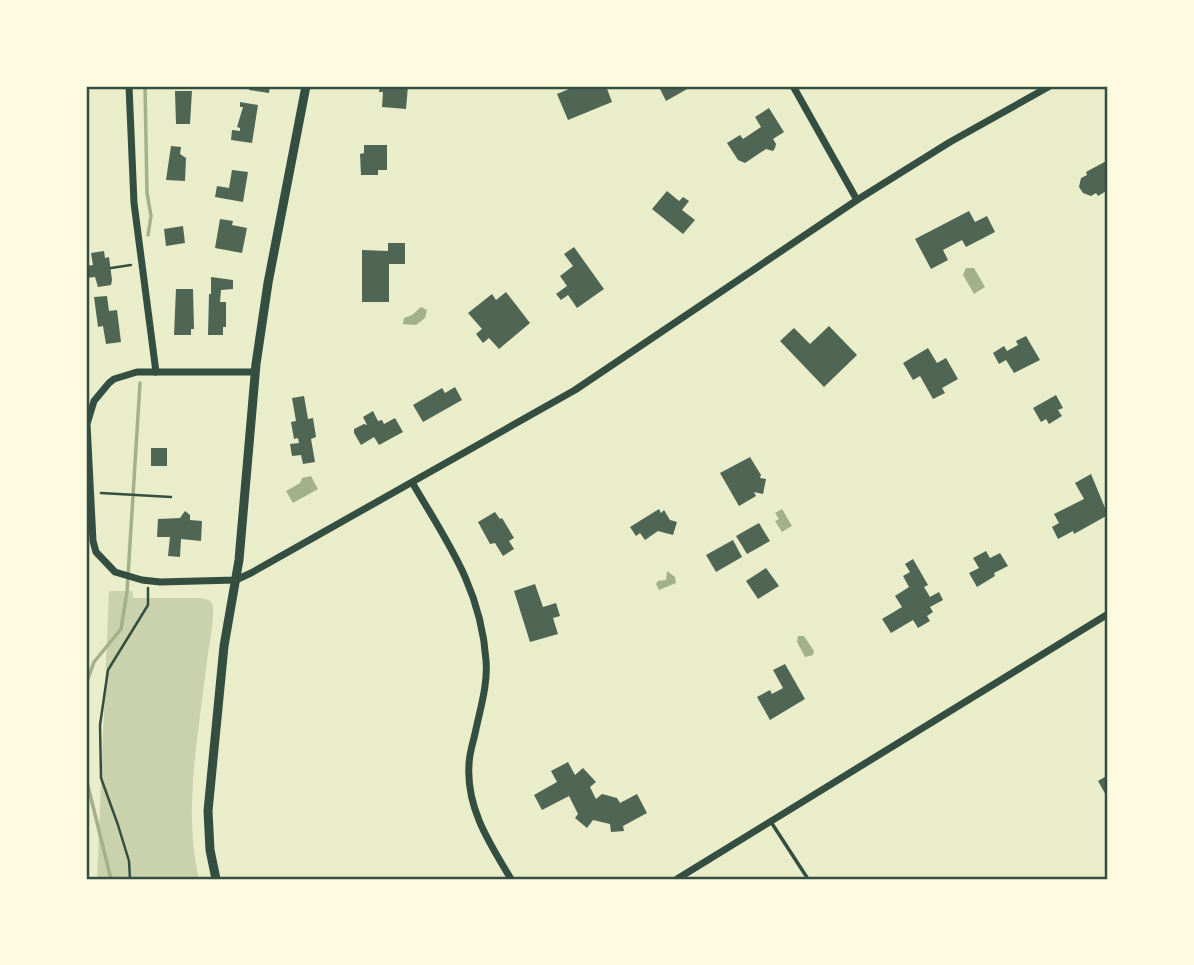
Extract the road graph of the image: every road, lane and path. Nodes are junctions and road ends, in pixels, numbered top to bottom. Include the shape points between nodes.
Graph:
1 (129, 86) edge
2 (306, 86) edge
3 (793, 86) edge
4 (1050, 86) edge
5 (857, 200) junction
6 (142, 263) junction
7 (111, 268) dead end
8 (156, 372) junction
9 (255, 373) junction
10 (87, 431) edge
11 (413, 484) junction
12 (89, 494) edge
13 (171, 497) dead end
14 (236, 580) junction
15 (148, 581) junction
16 (1107, 617) edge
17 (771, 822) junction
18 (130, 879) edge
19 (216, 879) edge
20 (511, 879) edge
21 (677, 879) edge
22 (808, 879) edge

1 - 6 street via 132,181
2 - 9 street
3 - 5 street
4 - 5 street
5 - 11 street via 575,390
6 - 7 path
6 - 8 street
8 - 9 street
8 - 10 street via 125,375 108,383 90,409
9 - 14 street
10 - 12 street
11 - 14 street
11 - 20 street via 469,582 479,615 487,663 469,765 471,797
12 - 13 path
12 - 15 street via 96,552 120,574
14 - 15 street
14 - 19 street via 224,646 208,811
15 - 18 path via 148,605 108,670 100,726 101,778 129,861
16 - 17 street
17 - 21 street
17 - 22 lane

